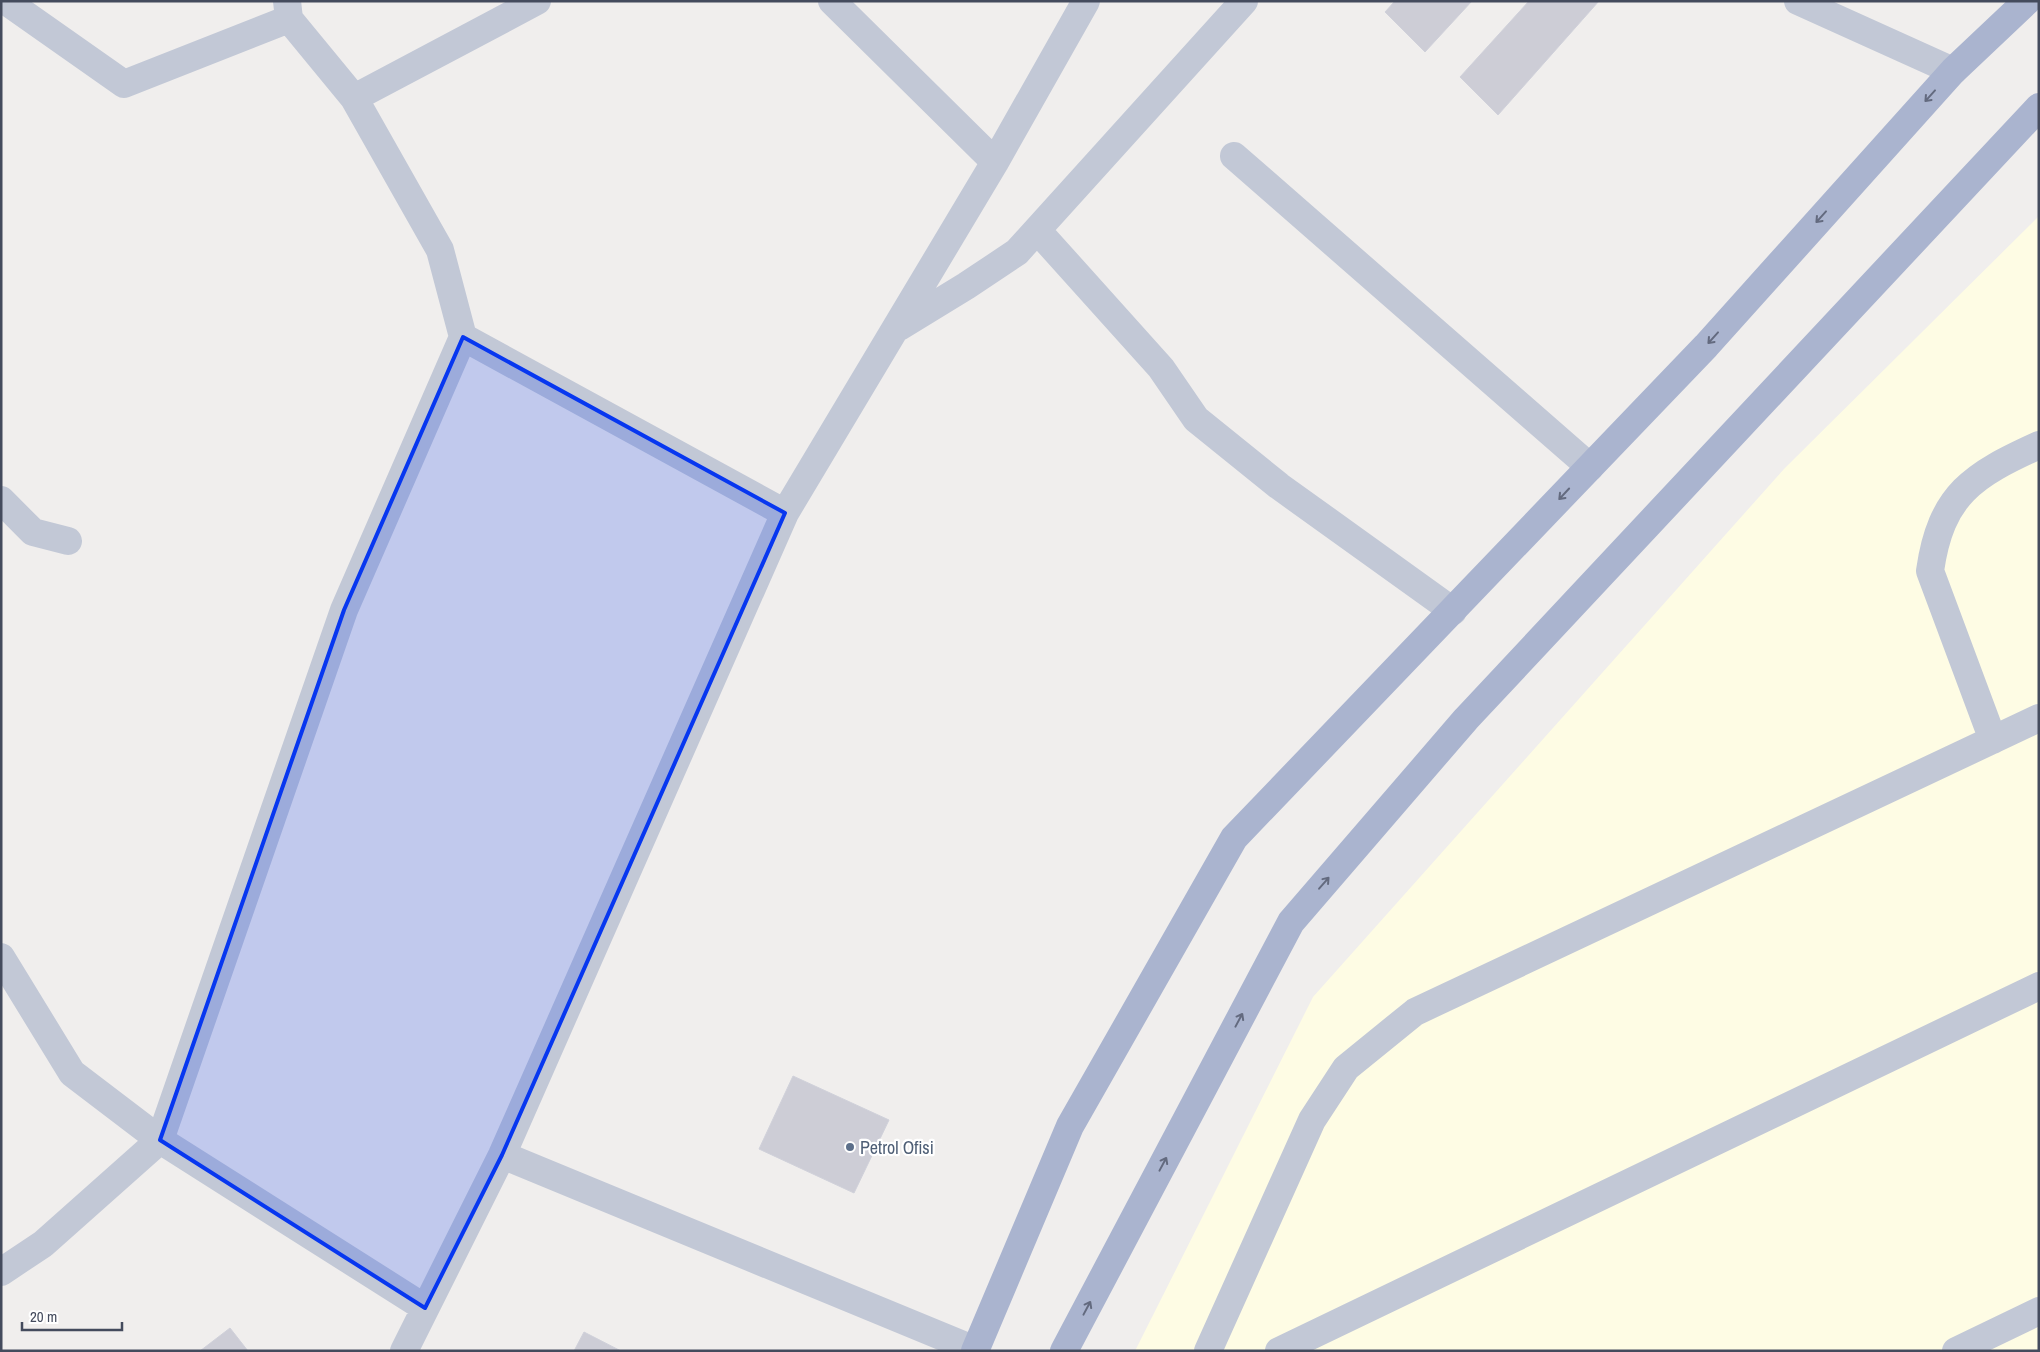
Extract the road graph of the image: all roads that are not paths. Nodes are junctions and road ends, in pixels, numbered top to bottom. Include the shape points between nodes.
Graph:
1 (6, 1) edge
2 (537, 1) edge
3 (832, 1) edge
4 (1086, 1) edge
5 (1244, 1) edge
6 (1798, 1) edge
7 (2004, 1) edge
8 (2027, 1) edge
9 (288, 10) edge
10 (1982, 42) junction
11 (1953, 71) junction
12 (354, 98) junction
13 (2039, 107) edge
14 (2039, 124) edge
15 (2013, 133) junction
16 (1234, 156) dead end
17 (995, 162) junction
18 (1036, 230) junction
19 (894, 330) junction
20 (463, 337) junction
21 (2039, 445) edge
22 (1590, 466) junction
23 (1, 500) edge
24 (785, 513) junction
25 (68, 541) dead end
26 (1454, 611) junction
27 (2039, 718) edge
28 (1993, 740) junction
29 (1, 957) edge
30 (2039, 986) edge
31 (160, 1140) junction
32 (502, 1155) junction
33 (1, 1272) edge
34 (425, 1308) junction
35 (2039, 1311) edge
36 (975, 1350) edge
37 (404, 1351) edge
38 (1064, 1351) edge
39 (1208, 1351) edge
40 (1279, 1351) edge
41 (1956, 1351) edge

1 - 9 street via 124,84
2 - 12 street
3 - 17 street
4 - 17 street
5 - 18 street
6 - 11 street
7 - 10 main road
8 - 10 main road
9 - 12 street
10 - 11 main road
11 -> 22 main road via 1706,346
12 - 20 street via 440,250
13 - 15 main road
14 - 15 main road
38 -> 15 main road via 1291,922 1466,719
16 - 22 street
17 - 19 street
18 - 19 street via 1017,252
18 - 26 street via 1161,368 1196,419 1279,486
19 - 24 street
20 - 24 street
20 - 31 street via 344,610
21 - 28 street via 1999,463 1964,490 1940,526 1933,548 1930,571
22 -> 26 main road
23 - 25 street via 33,532
24 - 32 street
26 - 36 main road via 1234,838 1070,1126
27 - 28 street
28 - 39 street via 1415,1012 1346,1068 1312,1120
29 - 31 street via 72,1073
30 - 40 street
31 - 33 street via 43,1244
31 - 34 street
32 - 34 street
32 - 36 street
34 - 37 street
35 - 41 street

